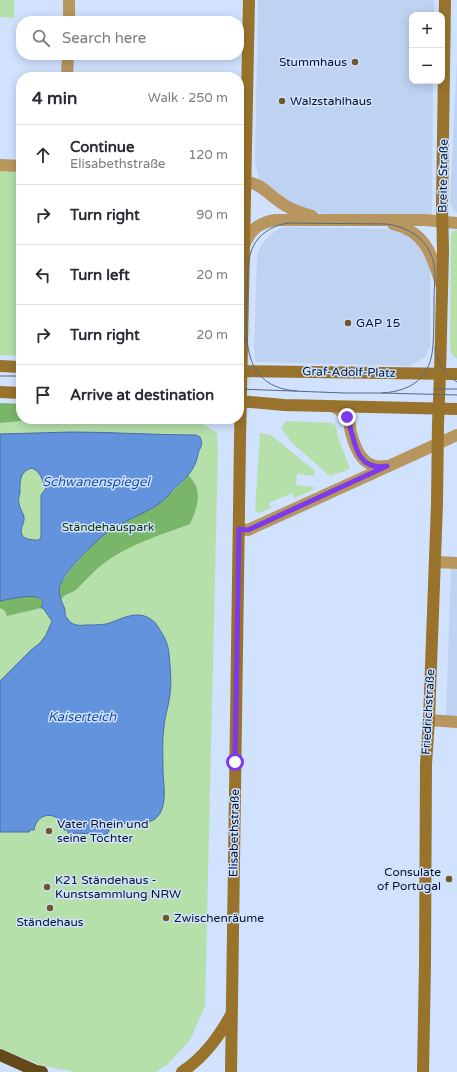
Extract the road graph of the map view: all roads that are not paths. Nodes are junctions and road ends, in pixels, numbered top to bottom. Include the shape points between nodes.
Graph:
1 (69, 0) edge
2 (249, 0) edge
3 (445, 0) edge
4 (69, 16) edge
5 (68, 60) edge
6 (67, 72) edge
7 (244, 129) edge
8 (0, 165) edge
9 (16, 166) edge
10 (244, 182) edge
11 (330, 220) junction
12 (378, 220) junction
13 (442, 222) junction
14 (457, 223) edge
15 (244, 246) edge
16 (442, 286) junction
17 (440, 352) joint
18 (0, 366) edge
19 (16, 367) edge
20 (244, 371) edge
21 (440, 374) junction
22 (457, 374) edge
23 (0, 392) edge
24 (16, 392) edge
25 (244, 401) edge
26 (332, 406) junction
27 (438, 408) junction
28 (457, 409) edge
29 (240, 424) edge
30 (457, 435) edge
31 (437, 444) junction
32 (387, 466) junction
33 (239, 529) junction
34 (434, 562) junction
35 (457, 563) edge
36 (429, 720) junction
37 (457, 722) edge
38 (232, 1013) junction
39 (0, 1055) edge
40 (42, 1072) edge
41 (182, 1072) edge
42 (231, 1072) edge
43 (423, 1072) edge

1 - 4 street
2 - 7 main road, Elisabethstraße
3 - 13 main road, Breite Straße
5 - 6 street
8 - 9 street
10 - 11 street via 259,186 291,208
11 - 12 street
11 - 15 street via 281,219 262,223 254,229
12 - 13 street
12 - 16 street via 403,227 420,238 431,254
13 - 14 street
13 - 16 main road, Breite Straße
16 - 17 main road, Breite Straße
17 - 21 main road, Friedrichstraße
18 - 19 main road
20 - 21 main road, Graf-Adolf-Platz
21 - 22 main road, Graf-Adolf-Platz
21 - 27 main road, Friedrichstraße
23 - 24 main road
25 - 26 main road
26 - 27 main road
26 - 32 street via 347,417 355,446 362,458 375,466
27 - 28 main road
27 - 31 main road, Friedrichstraße
29 - 33 main road, Elisabethstraße
30 - 31 street
31 - 32 street
31 - 34 main road, Friedrichstraße
32 - 33 street via 248,530
33 - 38 main road, Elisabethstraße
34 - 35 street
34 - 36 main road, Friedrichstraße
36 - 37 street
36 - 43 main road, Friedrichstraße via 426,764
38 - 41 main road via 207,1051
38 - 42 main road, Elisabethstraße
39 - 40 highway

